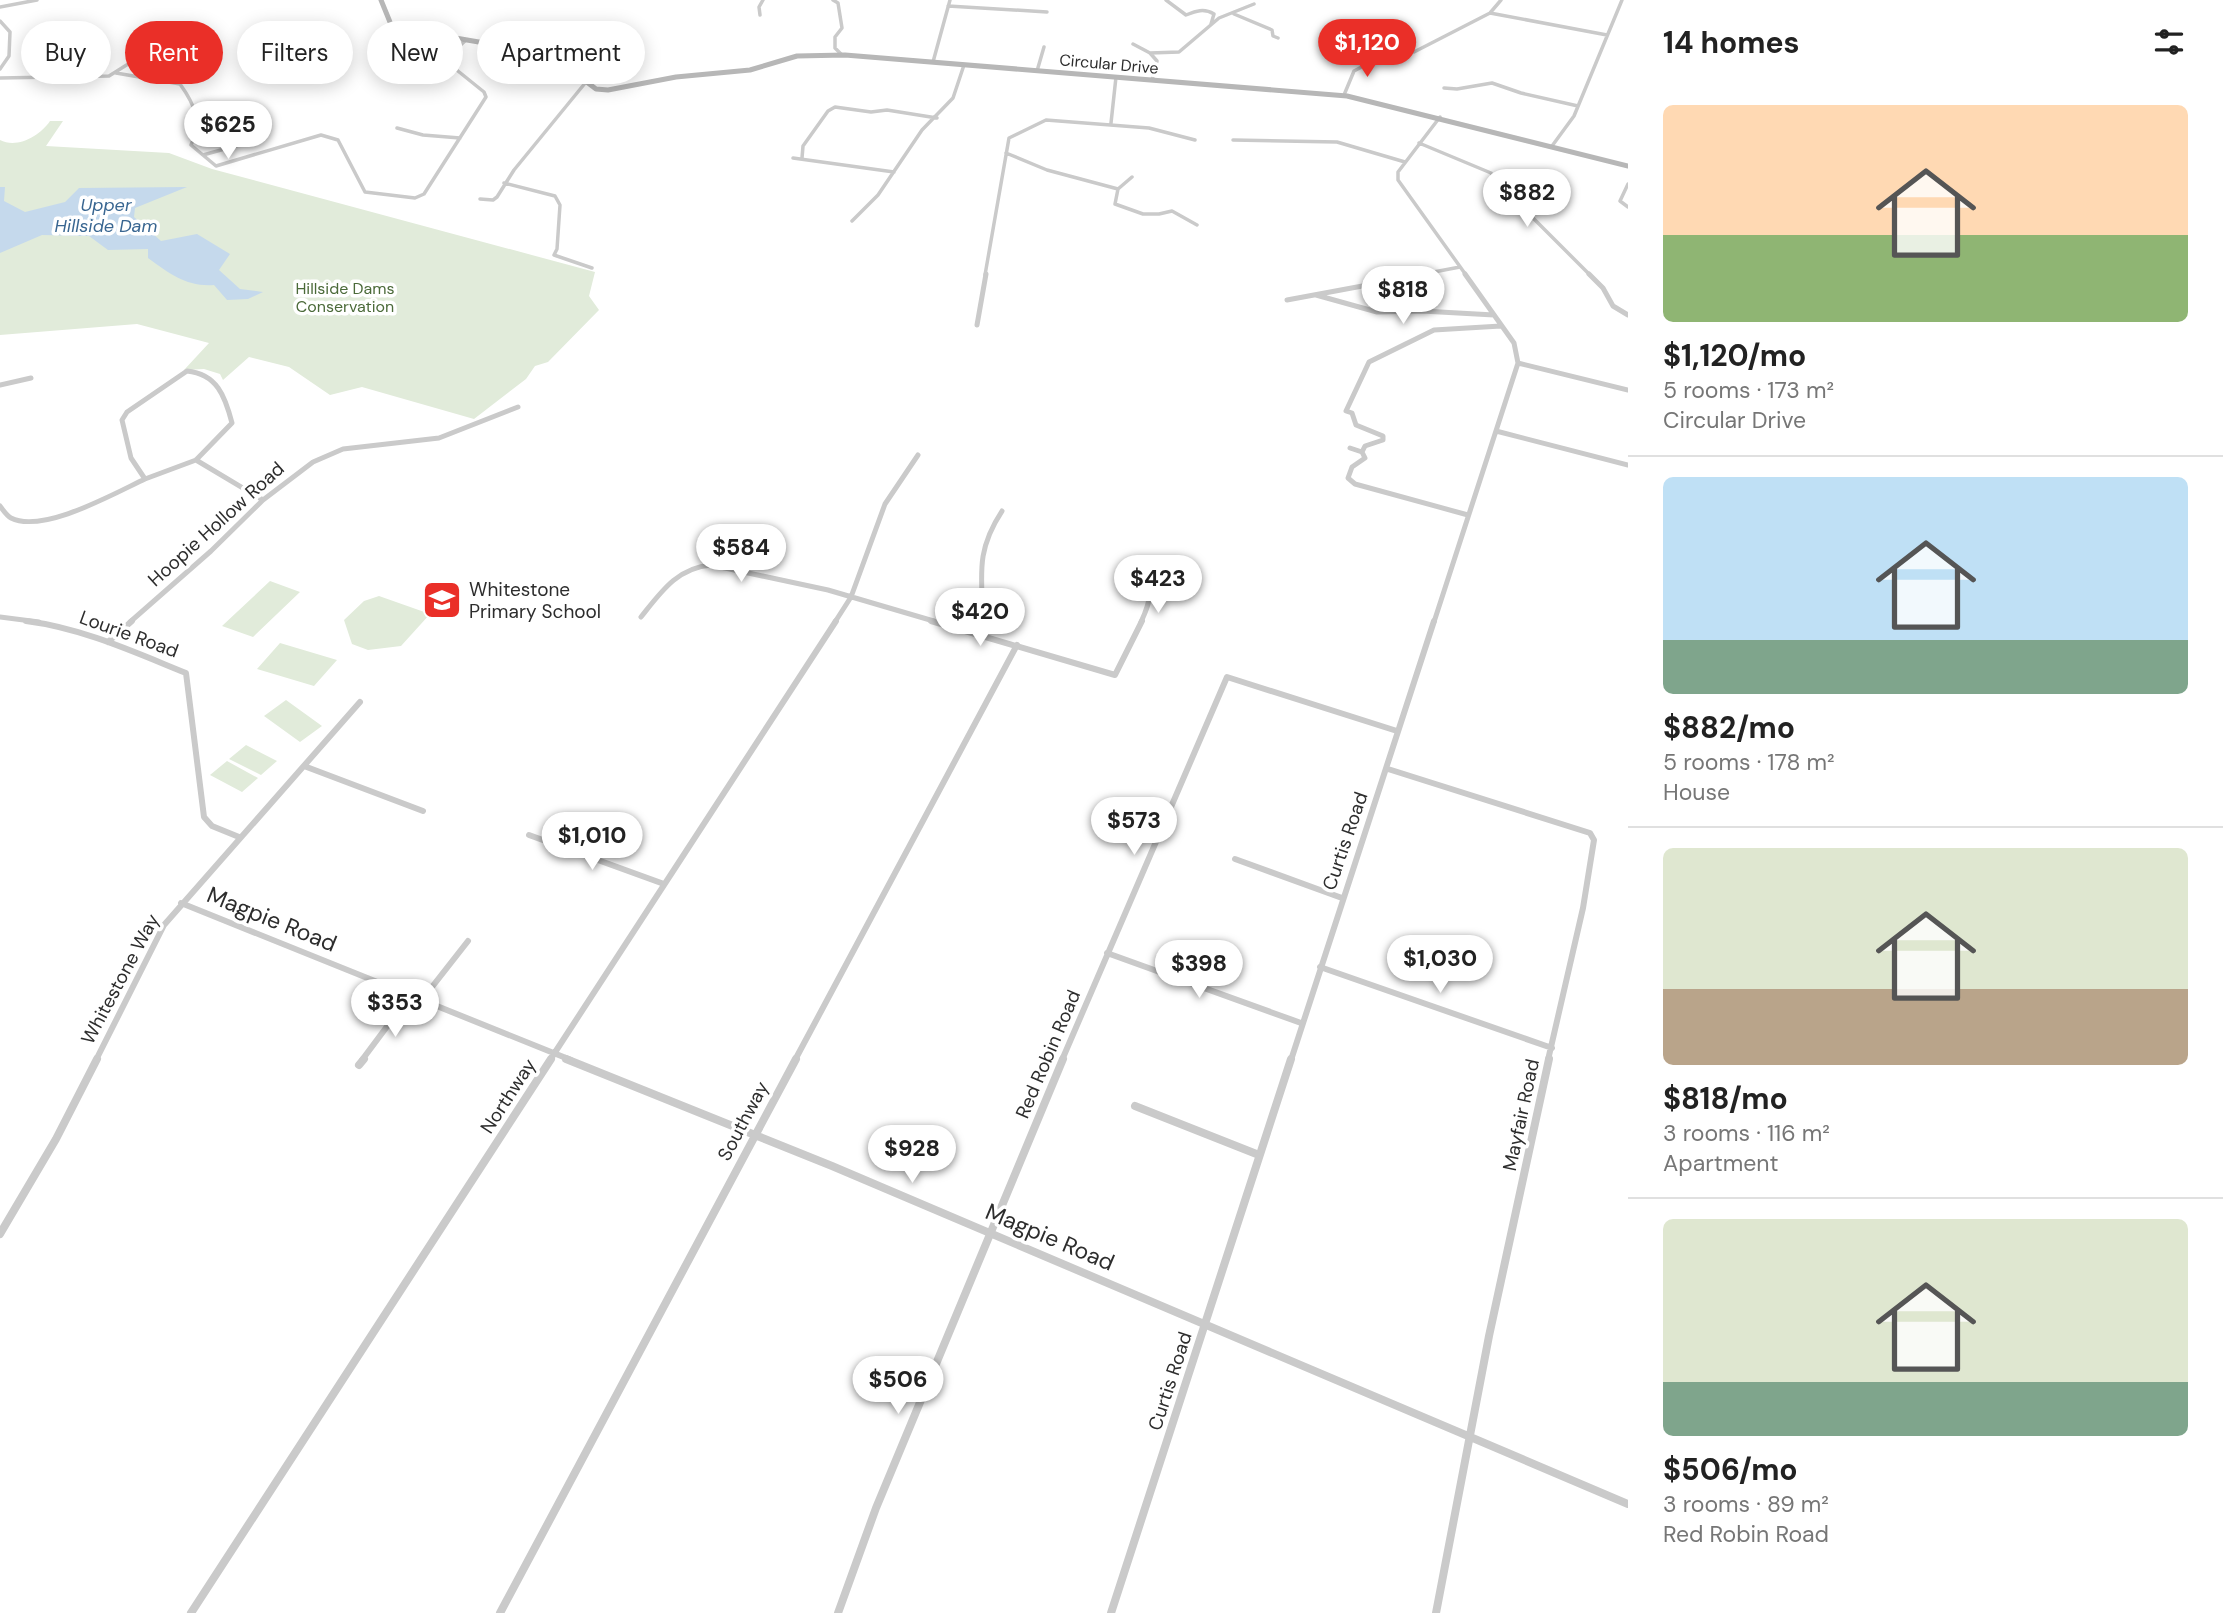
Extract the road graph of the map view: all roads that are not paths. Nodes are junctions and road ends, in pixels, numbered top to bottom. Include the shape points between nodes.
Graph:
1 (37, 0) edge
2 (381, 0) edge
3 (763, 0) edge
4 (833, 0) edge
5 (950, 0) edge
6 (1166, 0) edge
7 (1501, 0) edge
8 (1622, 0) edge
9 (1254, 4) dead end
10 (948, 6) junction
11 (0, 7) edge
12 (1047, 12) dead end
13 (1490, 13) junction
14 (1234, 14) junction
15 (760, 15) dead end
16 (0, 21) edge
17 (1210, 24) junction
18 (1607, 35) junction
19 (1278, 38) dead end
20 (466, 40) junction
21 (477, 42) edge
22 (1133, 44) dead end
23 (1044, 47) dead end
24 (1414, 52) dead end
25 (1150, 53) junction
26 (842, 55) junction
27 (1384, 55) dead end
28 (933, 62) junction
29 (964, 65) junction
30 (125, 67) edge
31 (0, 69) edge
32 (1037, 71) junction
33 (116, 73) junction
34 (1116, 77) junction
35 (0, 78) edge
36 (1152, 80) junction
37 (645, 83) edge
38 (584, 84) edge
39 (589, 84) edge
40 (639, 84) edge
41 (1444, 88) dead end
42 (1344, 96) junction
43 (1578, 106) junction
44 (1440, 117) junction
45 (937, 118) junction
46 (1111, 123) junction
47 (397, 128) dead end
48 (460, 138) junction
49 (1195, 140) dead end
50 (1233, 140) dead end
51 (246, 143) dead end
52 (1419, 144) junction
53 (1552, 146) junction
54 (1006, 153) junction
55 (203, 155) junction
56 (793, 158) dead end
57 (802, 158) junction
58 (1405, 162) junction
59 (1628, 166) edge
60 (894, 172) junction
61 (1132, 177) dead end
62 (504, 183) junction
63 (1628, 184) edge
64 (1118, 189) junction
65 (480, 199) dead end
66 (1628, 207) edge
67 (852, 221) dead end
68 (1197, 225) dead end
69 (1460, 267) junction
70 (593, 268) dead end
71 (1316, 295) junction
72 (1286, 300) dead end
73 (1628, 315) edge
74 (1494, 316) junction
75 (977, 325) dead end
76 (1502, 326) junction
77 (1518, 362) junction
78 (31, 378) dead end
79 (0, 385) edge
80 (1628, 390) edge
81 (517, 407) dead end
82 (1496, 431) junction
83 (1350, 448) dead end
84 (1362, 452) junction
85 (918, 455) dead end
86 (195, 460) junction
87 (1628, 465) edge
88 (145, 478) junction
89 (263, 500) junction
90 (0, 506) edge
91 (1002, 510) dead end
92 (1468, 515) junction
93 (1128, 564) dead end
94 (851, 597) junction
95 (0, 617) edge
96 (641, 617) dead end
97 (983, 635) junction
98 (108, 642) junction
99 (1017, 645) junction
100 (360, 702) dead end
101 (1398, 731) junction
102 (304, 766) junction
103 (1388, 769) junction
104 (423, 811) dead end
105 (529, 835) dead end
106 (239, 837) junction
107 (1234, 859) dead end
108 (664, 884) junction
109 (1342, 898) junction
110 (181, 902) junction
111 (468, 941) dead end
112 (1107, 953) junction
113 (1320, 967) junction
114 (409, 997) junction
115 (421, 1001) junction
116 (1301, 1023) junction
117 (1552, 1048) junction
118 (554, 1055) junction
119 (359, 1065) dead end
120 (1135, 1106) dead end
121 (753, 1135) junction
122 (1259, 1155) junction
123 (990, 1233) junction
124 (0, 1234) edge
125 (1206, 1323) junction
126 (1471, 1437) junction
127 (1628, 1504) edge
128 (191, 1613) edge
129 (500, 1613) edge
130 (838, 1613) edge
131 (1111, 1613) edge
132 (1436, 1613) edge

1 - 11 street
2 - 20 street via 392,27
3 - 15 street
4 - 26 street via 838,3 842,29 835,37 835,48
5 - 10 street
6 - 17 street via 1186,15 1211,12
7 - 13 street
8 - 18 street
9 - 14 street
10 - 12 street
10 - 28 street
13 - 18 street
13 - 24 street
14 - 17 street
14 - 19 street via 1272,30
16 - 31 street via 10,32 9,56
17 - 25 street via 1179,52
18 - 43 street
20 - 21 street
20 - 48 street via 449,56 448,63 486,96
22 - 25 street
23 - 32 street
25 - 36 street via 1157,61
26 - 28 street, Circular Drive
26 - 37 street, Circular Drive via 797,56 750,70
27 - 42 street via 1354,71
28 - 29 street, Circular Drive
29 - 32 street, Circular Drive
29 - 45 street via 953,98
30 - 33 street
32 - 34 street, Circular Drive
33 - 35 street via 94,78
33 - 55 street via 180,84 200,119 191,145
34 - 36 street, Circular Drive
34 - 46 street
36 - 42 street, Circular Drive
38 - 62 street
39 - 40 street, Circular Drive via 608,90
41 - 43 street via 1493,83
42 - 44 street, Circular Drive
43 - 53 street
44 - 52 street
44 - 53 street, Circular Drive
45 - 57 street via 835,107 803,146
45 - 60 street via 922,130
46 - 49 street
46 - 54 street via 1046,120 1009,138
47 - 48 street
48 - 55 street via 424,194 415,198 365,192 334,138 317,135 216,166
50 - 58 street via 1337,142
51 - 55 street
52 - 58 street
52 - 73 street via 1491,173 1496,185 1603,288 1613,306
53 - 59 street, Circular Drive
54 - 64 street via 1056,174
54 - 75 street
56 - 57 street
57 - 60 street
58 - 69 street via 1398,180
60 - 67 street
61 - 64 street
62 - 65 street via 493,200
62 - 70 street via 555,196 560,205 554,256
63 - 66 street via 1620,201
64 - 68 street via 1115,204 1122,208 1163,214 1172,211
69 - 71 street
69 - 74 street
71 - 72 street
71 - 74 street via 1377,312
74 - 76 street
76 - 77 street via 1514,343
76 - 84 street via 1434,330 1369,362 1346,411 1352,413 1356,425 1379,433 1383,440 1364,446
77 - 80 street
77 - 82 street, Curtis Road
78 - 79 street
81 - 89 street, Hoopie Hollow Road via 439,438 334,452 301,469
82 - 87 street
82 - 92 street, Curtis Road
83 - 84 street
84 - 92 street via 1365,458 1352,467 1348,478 1355,484
85 - 94 street, Northway via 886,504
86 - 88 street
86 - 88 street via 226,433 232,421 213,377 198,371 181,373 122,420 131,458
86 - 89 street
88 - 90 street via 56,518 12,519
89 - 98 street, Hoopie Hollow Road
91 - 97 street via 981,554
92 - 101 street, Curtis Road
93 - 99 street via 1151,593 1140,627 1115,675
94 - 96 street via 702,565 674,576
94 - 97 street
94 - 108 street, Northway
95 - 98 street, Lourie Road via 51,624
97 - 99 street
98 - 106 street, Lourie Road via 187,674 204,817 212,826
99 - 121 street, Southway
100 - 102 street, Whitestone Way
101 - 103 street, Curtis Road
101 - 112 street, Red Robin Road via 1227,677
102 - 104 street
102 - 106 street, Whitestone Way
103 - 109 street, Curtis Road
103 - 117 street, Mayfair Road via 1594,838
105 - 108 street
106 - 110 street, Whitestone Way
107 - 109 street
108 - 118 street, Northway
109 - 113 street, Curtis Road
110 - 114 street, Magpie Road
110 - 124 street, Whitestone Way via 154,942 55,1139
111 - 115 street
112 - 116 street
112 - 123 street, Red Robin Road
113 - 116 street, Curtis Road
113 - 117 street
114 - 115 street, Magpie Road
114 - 119 street
115 - 118 street, Magpie Road
116 - 122 street, Curtis Road
117 - 126 street, Mayfair Road via 1491,1323
118 - 121 street, Magpie Road
118 - 128 street, Northway
120 - 122 street
121 - 123 street, Magpie Road
121 - 129 street, Southway
122 - 125 street, Curtis Road
123 - 125 street, Magpie Road
123 - 130 street, Red Robin Road via 876,1508
125 - 126 street, Magpie Road
125 - 131 street, Curtis Road
126 - 127 street, Magpie Road
126 - 132 street, Mayfair Road

